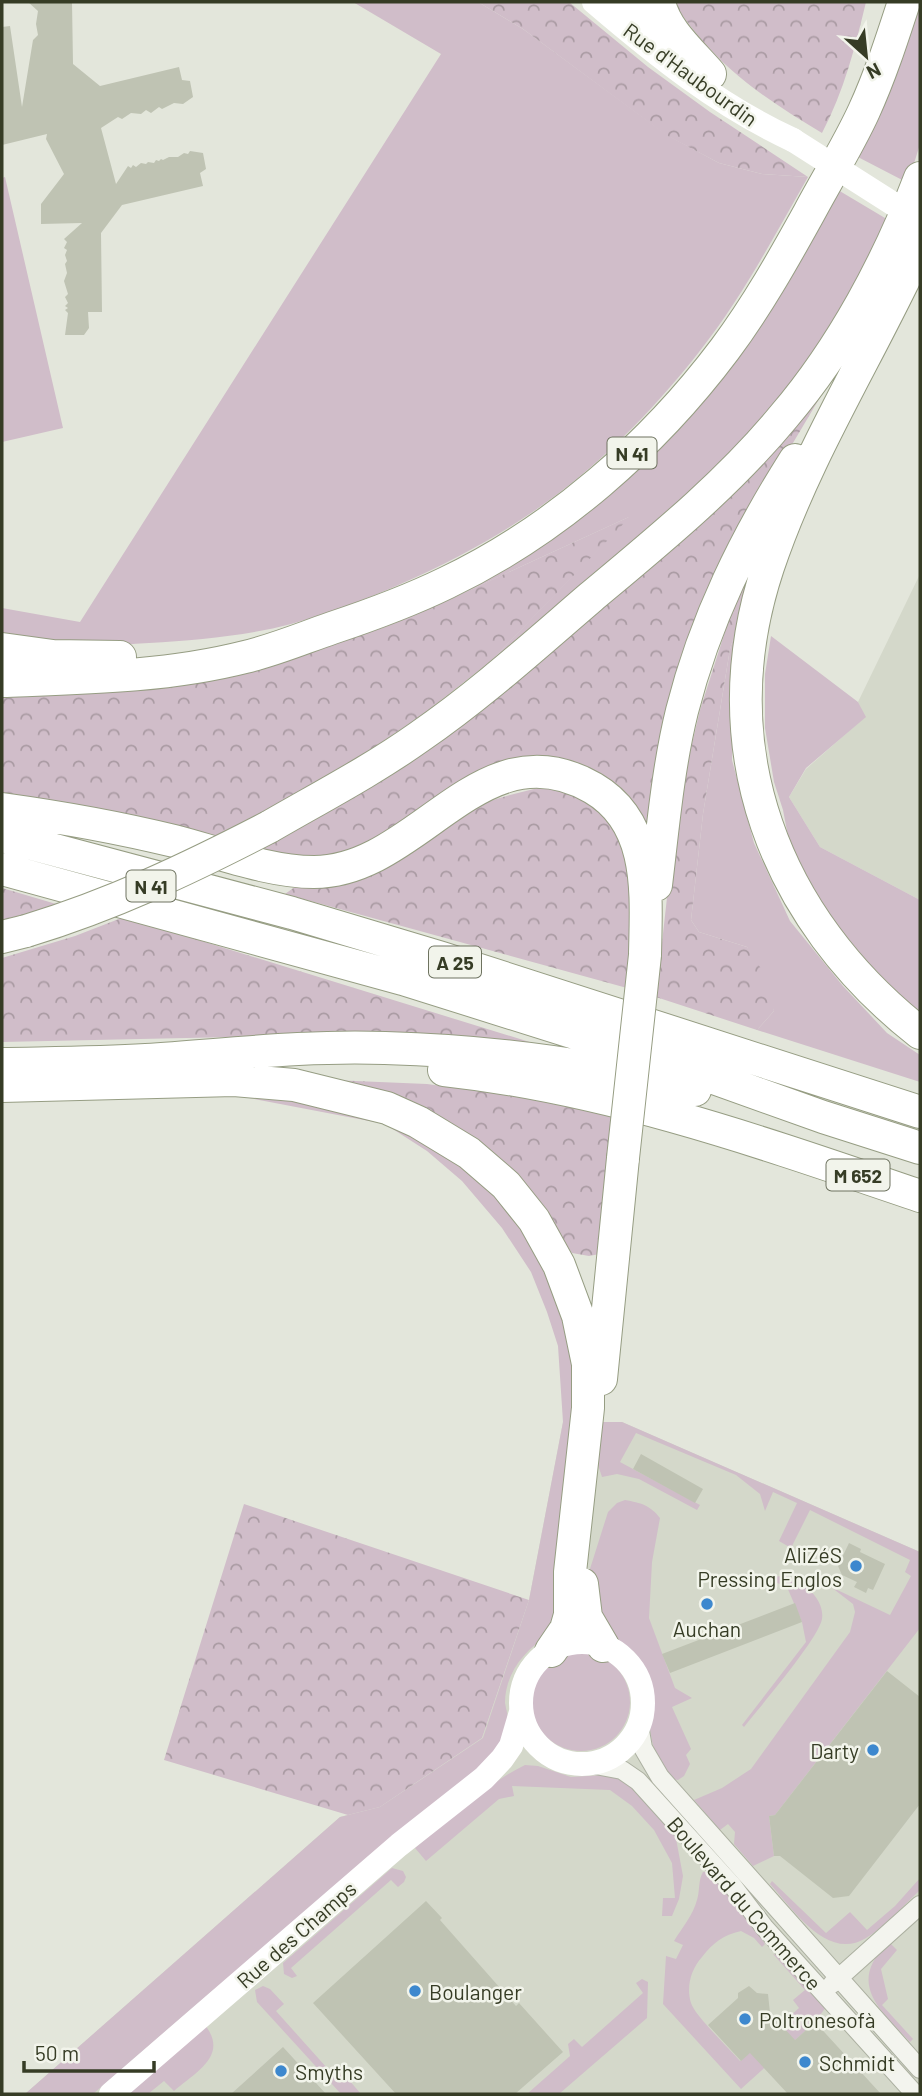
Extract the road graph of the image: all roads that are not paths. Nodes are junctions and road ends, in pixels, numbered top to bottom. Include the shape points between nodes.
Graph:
1 (594, 2) edge
2 (624, 2) edge
3 (659, 2) edge
4 (880, 2) edge
5 (904, 2) edge
6 (710, 74) junction
7 (793, 140) junction
8 (920, 178) edge
9 (824, 186) junction
10 (920, 221) edge
11 (920, 246) edge
12 (871, 345) junction
13 (349, 622) junction
14 (2, 649) edge
15 (2, 681) edge
16 (2, 809) edge
17 (2, 836) edge
18 (2, 869) edge
19 (14, 934) edge
20 (645, 956) junction
21 (653, 1027) junction
22 (920, 1033) edge
23 (141, 1060) junction
24 (2, 1064) edge
25 (2, 1086) edge
26 (920, 1097) edge
27 (920, 1112) edge
28 (823, 1117) junction
29 (920, 1148) edge
30 (795, 1154) junction
31 (920, 1196) edge
32 (920, 1214) edge
33 (603, 1646) junction
34 (551, 1651) junction
35 (521, 1712) junction
36 (639, 1725) junction
37 (555, 1758) junction
38 (590, 1764) junction
39 (484, 1778) junction
40 (920, 1905) edge
41 (839, 1978) junction
42 (822, 1993) junction
43 (920, 2069) edge
44 (111, 2094) edge
45 (915, 2094) edge

1 - 7 street, Rue d'Haubourdin via 710,93
2 - 6 street, Rue d'Haubourdin
3 - 6 highway via 673,31
4 - 9 highway via 873,46
5 - 9 highway, N 41 via 868,101
6 - 7 street, Rue d'Haubourdin
7 - 10 street, Rue d'Haubourdin, bridge
8 - 19 highway, N 41, bridge via 870,285 827,358 784,417 719,485 610,582 449,715 382,761 269,827 142,890
9 - 13 highway, N 41 via 739,330 642,444 560,512 487,561 405,602
11 - 12 highway
12 - 20 highway via 759,520 705,632 673,756
12 - 22 highway via 810,466 769,565 749,652 747,724 762,810 801,900 849,968
13 - 14 highway via 244,644 155,656 53,656
13 - 15 highway via 246,657 173,671
16 - 20 highway via 134,831 287,869 336,871 393,847 478,787 524,773 562,775 600,792 635,836 646,891
17 - 21 highway, A 25 via 292,913
18 - 28 highway, A 25 via 403,979 683,1067
20 - 33 highway, bridge via 582,1584 586,1618
21 - 26 highway via 714,1033
21 - 27 highway, A 25
23 - 24 highway
23 - 28 highway via 322,1048 458,1051 586,1066 788,1117
23 - 30 highway, M 652 via 324,1063 459,1072 557,1087
25 - 34 highway via 234,1080 294,1085 387,1108 418,1122 469,1153 506,1185 534,1220 562,1273 578,1315 588,1364 570,1615
28 - 29 highway, A 25
30 - 31 highway, M 652
30 - 32 highway via 866,1193
33 - 34 street via 580,1642
33 - 36 street via 624,1659 638,1678 643,1701
34 - 35 street via 527,1677
35 - 37 street via 532,1739
35 - 39 street, Rue des Champs via 511,1746
36 - 38 street via 618,1753
36 - 41 street, Boulevard du Commerce via 643,1748 660,1777
37 - 38 street
37 - 39 street, Rue des Champs via 522,1760
38 - 42 street, Boulevard du Commerce via 622,1770 638,1781
39 - 44 street, Rue des Champs via 391,1852
40 - 41 street
41 - 42 street
41 - 43 street, Boulevard du Commerce
42 - 45 street, Boulevard du Commerce

